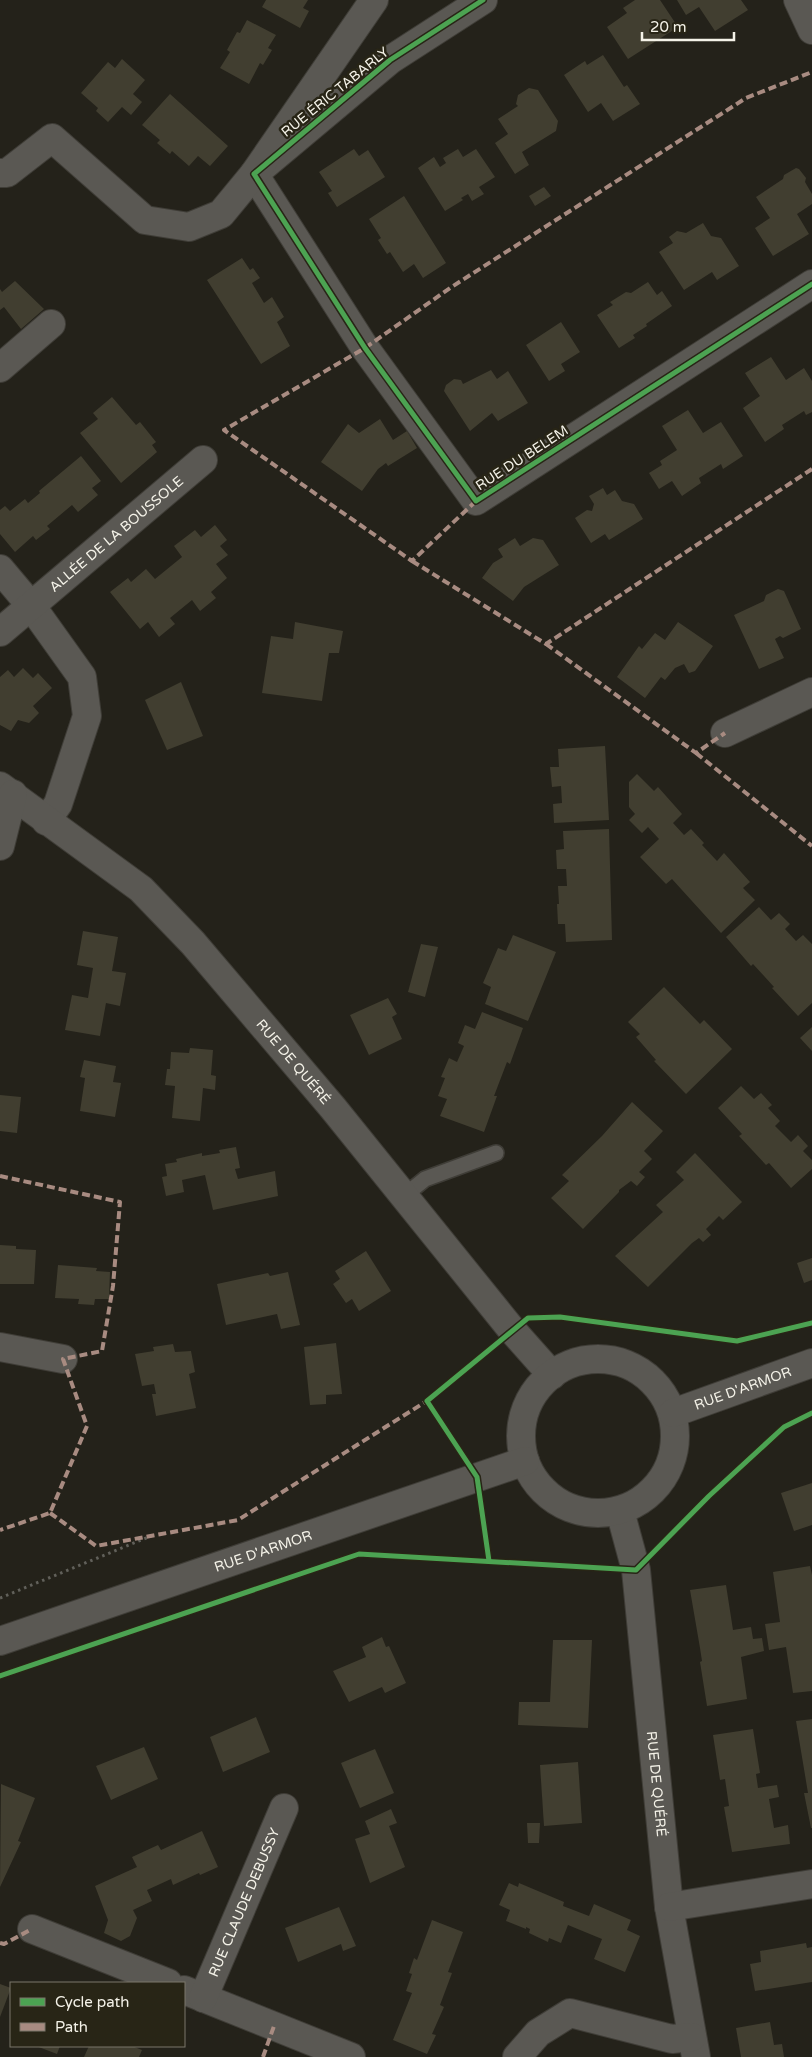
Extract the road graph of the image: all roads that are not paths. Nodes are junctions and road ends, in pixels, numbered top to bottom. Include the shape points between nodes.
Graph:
1 (374, 0) edge
2 (483, 0) edge
3 (798, 0) edge
4 (812, 30) edge
5 (0, 173) edge
6 (254, 174) junction
7 (812, 284) edge
8 (51, 324) dead end
9 (0, 368) edge
10 (203, 460) dead end
11 (0, 569) edge
12 (32, 607) junction
13 (0, 632) edge
14 (812, 692) edge
15 (725, 733) dead end
16 (6, 790) edge
17 (46, 821) junction
18 (0, 846) edge
19 (496, 1153) dead end
20 (404, 1196) junction
21 (0, 1347) edge
22 (63, 1359) dead end
23 (812, 1363) edge
24 (552, 1375) junction
25 (673, 1413) junction
26 (525, 1461) junction
27 (620, 1511) junction
28 (0, 1641) edge
29 (284, 1808) dead end
30 (812, 1884) edge
31 (669, 1907) junction
32 (32, 1929) dead end
33 (165, 1982) edge
34 (193, 1994) edge
35 (694, 2047) edge
36 (351, 2057) edge
37 (517, 2057) edge

1 - 6 street
2 - 6 street, RUE ÉRIC TABARLY via 390,60
3 - 4 street
5 - 6 street via 6,173 52,138 145,220 188,227 222,214
6 - 7 street, RUE DU BELEM via 365,348 476,501
8 - 9 street
10 - 12 street, ALLÉE DE LA BOUSSOLE
11 - 12 street
12 - 13 street, ALLÉE DE LA BOUSSOLE
12 - 17 street via 82,677 87,716 58,804
14 - 15 street
16 - 17 street, RUE DE QUÉRÉ
16 - 18 street
17 - 20 street, RUE DE QUÉRÉ via 141,888 193,943
19 - 20 lane via 425,1179
20 - 24 street, RUE DE QUÉRÉ
21 - 22 street
23 - 25 street, RUE D'ARMOR
24 - 25 street via 573,1363 598,1359 622,1363 644,1374 662,1391
24 - 26 street via 535,1392 524,1413 521,1438
25 - 27 street via 676,1437 672,1461 660,1483 642,1500
26 - 27 street via 536,1482 552,1499 573,1509 597,1514
26 - 28 street, RUE D'ARMOR
27 - 31 street, RUE DE QUÉRÉ via 636,1570
29 - 34 street, RUE CLAUDE DEBUSSY
30 - 31 street
31 - 35 street, RUE DE QUÉRÉ
32 - 33 street
34 - 36 street, RUE CLAUDE DEBUSSY
35 - 37 street via 570,2013 538,2033

